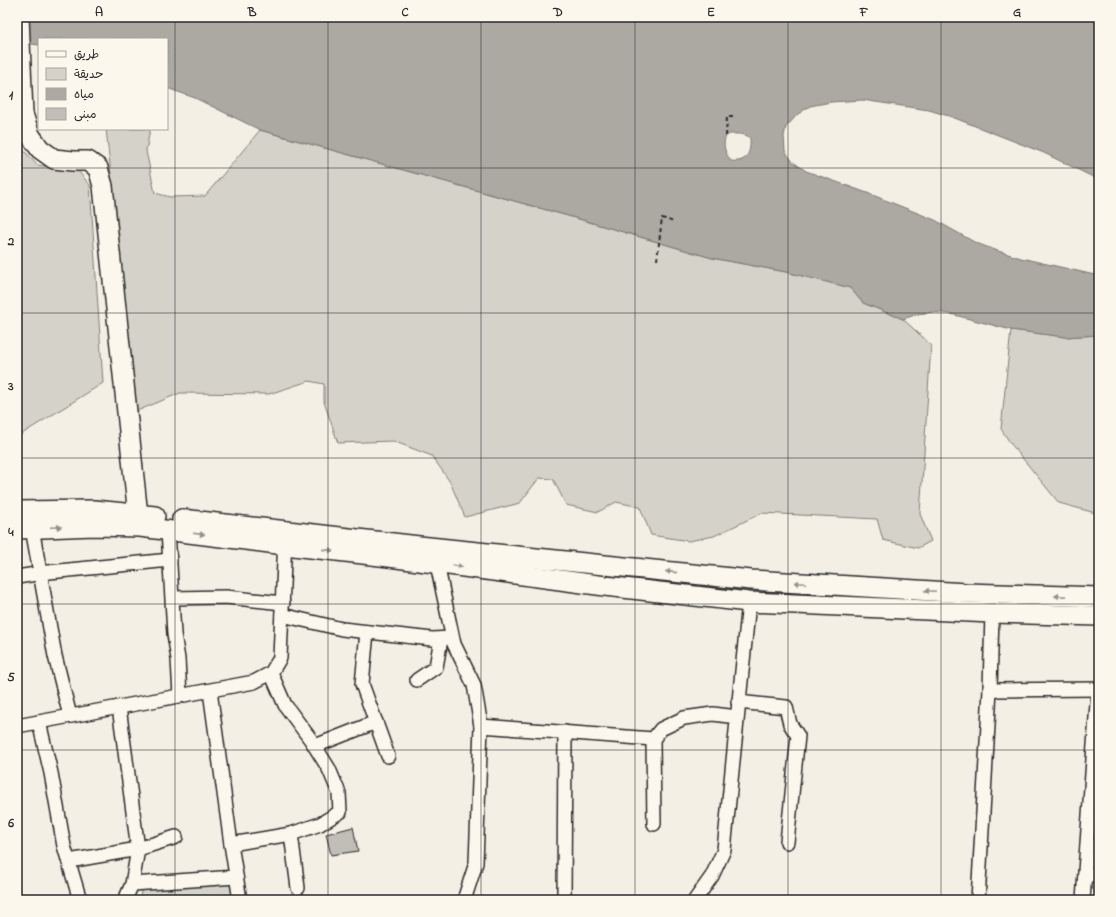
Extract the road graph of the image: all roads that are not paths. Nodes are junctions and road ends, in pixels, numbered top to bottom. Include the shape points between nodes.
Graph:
1 (19, 17) edge
2 (17, 511) edge
3 (139, 520) junction
4 (24, 529) edge
5 (168, 530) junction
6 (285, 538) junction
7 (170, 560) junction
8 (437, 564) junction
9 (40, 574) junction
10 (17, 577) edge
11 (966, 593) junction
12 (1003, 594) junction
13 (1099, 597) edge
14 (173, 598) junction
15 (749, 602) junction
16 (283, 609) junction
17 (965, 612) junction
18 (997, 613) junction
19 (1099, 616) edge
20 (367, 632) junction
21 (446, 638) junction
22 (271, 673) junction
23 (417, 680) dead end
24 (1099, 689) edge
25 (210, 690) junction
26 (990, 690) junction
27 (180, 696) junction
28 (738, 702) junction
29 (119, 707) junction
30 (70, 716) junction
31 (737, 717) junction
32 (39, 722) junction
33 (376, 722) junction
34 (17, 726) edge
35 (481, 726) junction
36 (565, 732) junction
37 (653, 739) junction
38 (315, 746) junction
39 (388, 756) dead end
40 (654, 824) dead end
41 (291, 834) junction
42 (176, 837) dead end
43 (787, 842) dead end
44 (230, 844) junction
45 (138, 849) junction
46 (69, 861) junction
47 (1085, 875) junction
48 (1099, 875) edge
49 (236, 877) junction
50 (132, 884) junction
51 (298, 888) dead end
52 (80, 900) edge
53 (125, 900) edge
54 (240, 900) edge
55 (464, 900) edge
56 (564, 900) edge
57 (695, 900) edge
58 (978, 900) edge
59 (1083, 900) edge

1 - 3 street via 23,114 30,135 40,149 54,159 88,161 98,168 103,186
2 - 3 street via 94,510
4 -> 3 street via 94,526
3 - 5 street
3 - 6 street
4 - 9 street
5 -> 6 street
5 - 7 street
6 -> 8 street
11 -> 6 street via 751,580
6 - 16 street
7 - 9 street
7 - 14 street
8 -> 15 street
8 - 21 street
9 - 10 street
9 - 30 street via 55,656
11 - 12 street
11 - 17 street
13 -> 12 street
12 - 18 street
14 - 16 street via 226,597
14 - 27 street
15 - 17 street
15 - 28 street
16 - 20 street via 342,629
16 - 22 street via 280,658
17 - 18 street
18 - 19 street
18 - 26 street
20 - 21 street via 432,639
20 - 33 street via 362,684
21 - 23 street via 436,667
21 - 35 street via 454,644 474,685
22 - 25 street via 254,682
22 - 38 street via 285,705
24 - 26 street
24 - 47 street
25 - 27 street
25 - 44 street
26 - 58 street
27 - 29 street
28 - 31 street
28 - 43 street via 786,707 790,724 798,736
29 - 30 street
29 - 45 street
30 - 32 street
31 - 37 street via 713,714 684,718 661,729
31 - 57 street via 724,850 712,876
32 - 34 street
32 - 46 street
33 - 38 street
33 - 39 street
35 - 36 street
35 - 55 street via 476,863
36 - 37 street
36 - 56 street
37 - 40 street
38 - 41 street via 329,769 339,793 340,812 320,824
41 - 44 street
41 - 51 street
42 - 45 street
44 - 49 street
45 - 46 street
45 - 50 street
46 - 52 street
47 - 48 street
47 - 59 street
49 - 50 street
49 - 54 street
50 - 53 street

